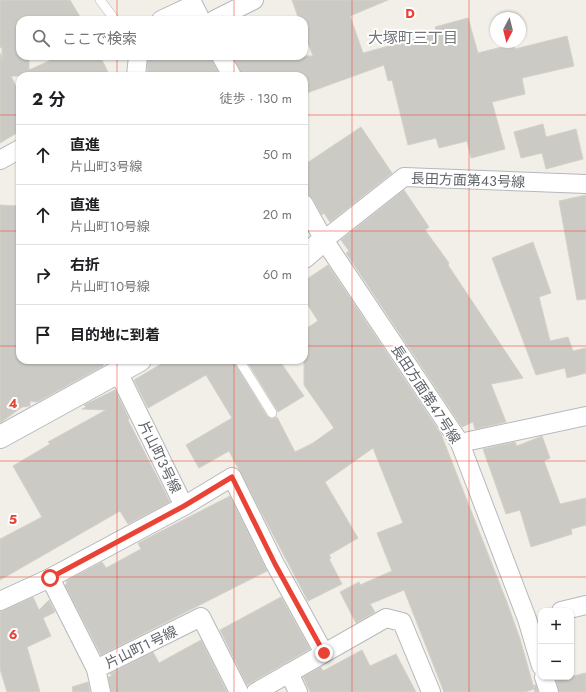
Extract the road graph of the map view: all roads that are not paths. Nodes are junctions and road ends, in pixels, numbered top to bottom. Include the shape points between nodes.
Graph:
1 (100, 0) edge
2 (254, 0) edge
3 (195, 8) edge
4 (112, 16) edge
5 (172, 16) edge
6 (222, 16) edge
7 (138, 60) edge
8 (223, 60) edge
9 (136, 72) edge
10 (230, 72) edge
11 (16, 151) edge
12 (0, 160) edge
13 (586, 184) edge
14 (308, 211) edge
15 (324, 240) junction
16 (308, 254) edge
17 (241, 364) edge
18 (119, 366) edge
19 (272, 413) dead end
20 (586, 416) edge
21 (0, 437) edge
22 (460, 443) junction
23 (184, 506) junction
24 (50, 578) junction
25 (0, 600) edge
26 (586, 605) edge
27 (574, 608) edge
28 (534, 617) edge
29 (538, 645) edge
30 (324, 653) junction
31 (96, 669) junction
32 (289, 673) junction
33 (545, 680) edge
34 (101, 692) edge
35 (239, 692) edge
36 (256, 692) edge
37 (298, 692) edge
38 (431, 692) edge
39 (549, 692) edge

1 - 4 lane
2 - 6 street
3 - 5 street
7 - 9 street
8 - 10 street
11 - 12 street
13 - 15 street, 長田方面第４３号線 via 404,177
14 - 15 street, 長田方面第４７号線
15 - 16 street
15 - 22 street, 長田方面第４７号線
17 - 19 lane
18 - 21 street via 62,404
18 - 23 street, 片山町３号線
20 - 22 street
22 - 28 street, 長田方面第４７号線
23 - 24 street, 片山町３号線
23 - 30 street via 232,477 275,564
24 - 25 street, 片山町３号線
24 - 31 street, 片山町１号線
26 - 27 street
28 - 29 street, 長田方面第４７号線
30 - 32 street
30 - 38 street via 386,618 402,622
31 - 34 street
31 - 35 street, 片山町１号線 via 201,617
32 - 36 street
32 - 37 street
33 - 39 street

